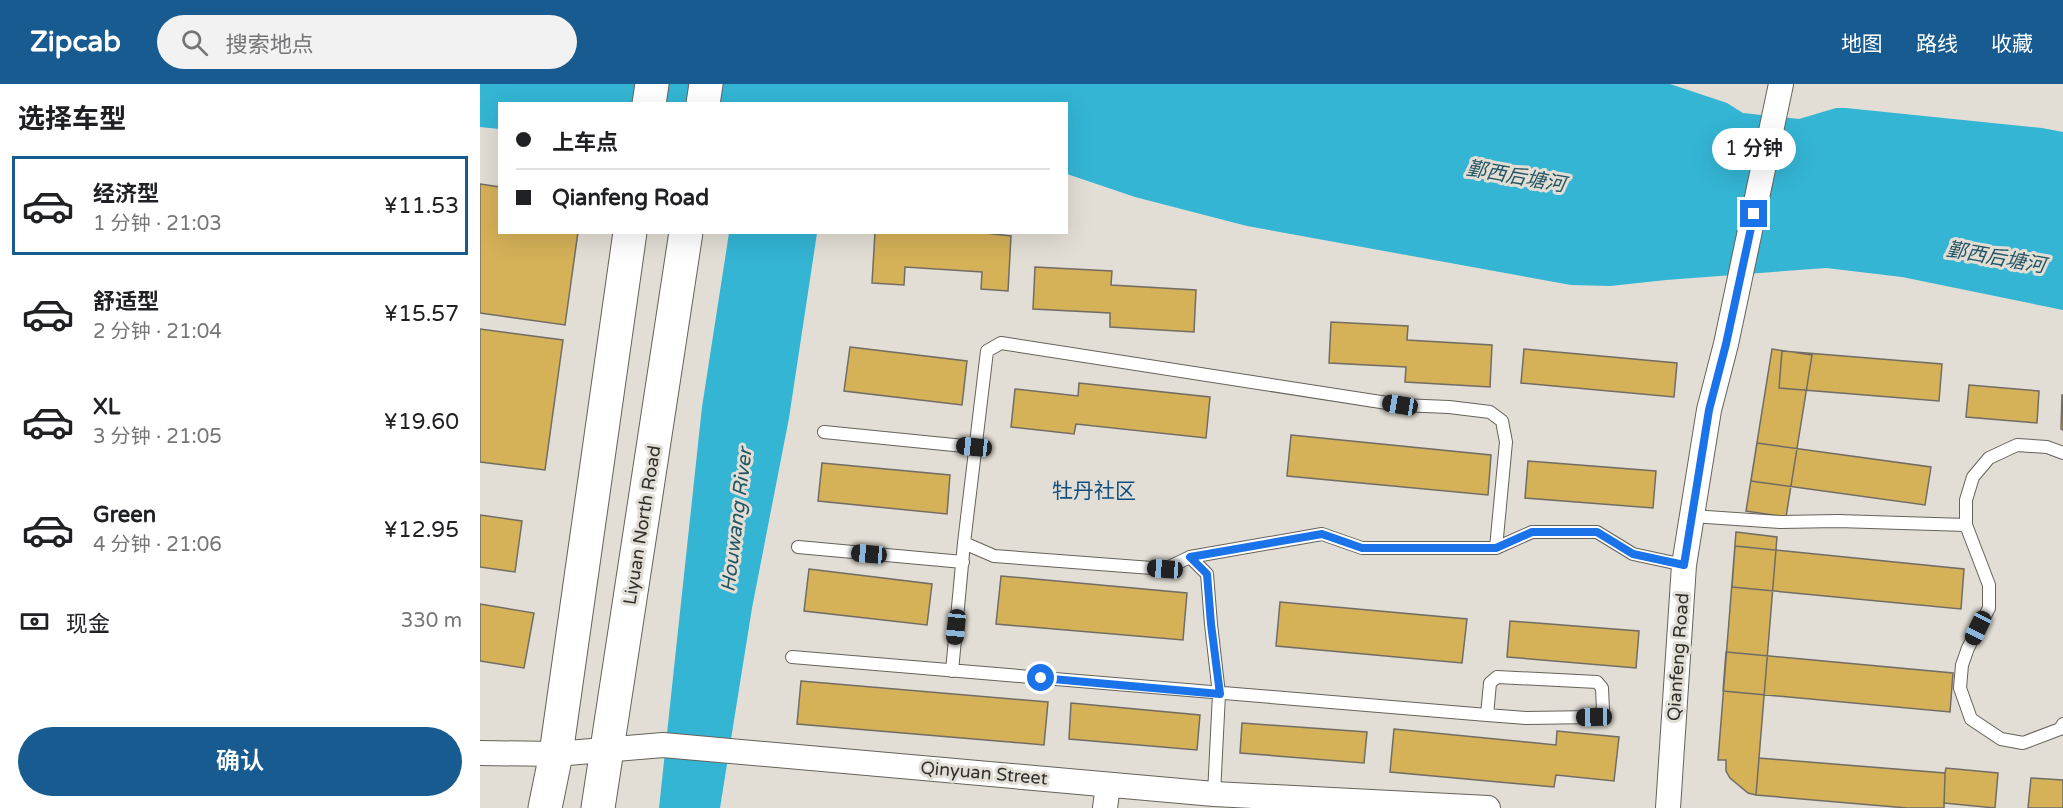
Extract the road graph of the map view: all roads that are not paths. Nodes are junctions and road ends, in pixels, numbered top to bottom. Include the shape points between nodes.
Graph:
1 (652, 84) edge
2 (706, 84) edge
3 (1781, 84) edge
4 (649, 102) edge
5 (703, 102) edge
6 (629, 237) edge
7 (685, 237) edge
8 (824, 432) dead end
9 (974, 447) junction
10 (2063, 453) edge
11 (1692, 516) junction
12 (1966, 525) junction
13 (964, 543) junction
14 (798, 547) dead end
15 (1496, 548) junction
16 (1190, 557) junction
17 (963, 562) junction
18 (1684, 565) junction
19 (792, 657) dead end
20 (952, 671) junction
21 (1220, 694) junction
22 (1487, 715) junction
23 (2063, 724) edge
24 (608, 751) junction
25 (480, 753) edge
26 (556, 754) junction
27 (1214, 794) junction
28 (1106, 796) edge
29 (545, 808) edge
30 (598, 808) edge
31 (1488, 808) edge
32 (1668, 808) edge

1 - 4 main road
2 - 5 main road
3 - 11 street, Qianfeng Road via 1709,410
6 - 26 main road
7 - 24 main road, Liyuan North Road
8 - 9 lane
9 - 13 lane
9 - 15 lane via 987,351 1001,343 1400,405 1490,412 1502,421 1506,442
10 - 12 lane via 2047,447 2017,445 1989,458 1973,477 1966,500
11 - 12 lane via 1780,522
11 - 18 street, Qianfeng Road
12 - 23 lane via 1989,585 1989,608 1962,665 1960,688 1971,719 2001,739 2023,743 2060,729
13 - 16 lane via 994,556 1165,569
13 - 17 lane
14 - 17 lane
15 - 16 lane via 1362,548 1322,534
15 - 18 lane via 1532,532 1597,532 1633,554
16 - 21 lane via 1207,574
17 - 20 lane
18 - 32 street, Qianfeng Road
19 - 20 lane
20 - 21 lane
21 - 22 lane
21 - 27 lane
22 - 22 lane via 1594,717 1603,710 1602,688 1597,682 1497,677 1490,683
24 - 26 street, Qinyuan Street
24 - 28 street, Qinyuan Street via 663,745 791,755
24 - 30 main road, Liyuan North Road
25 - 26 street, Qinyuan Street
26 - 29 main road
27 - 28 street, Qinyuan Street
27 - 31 street, Qinyuan Street

